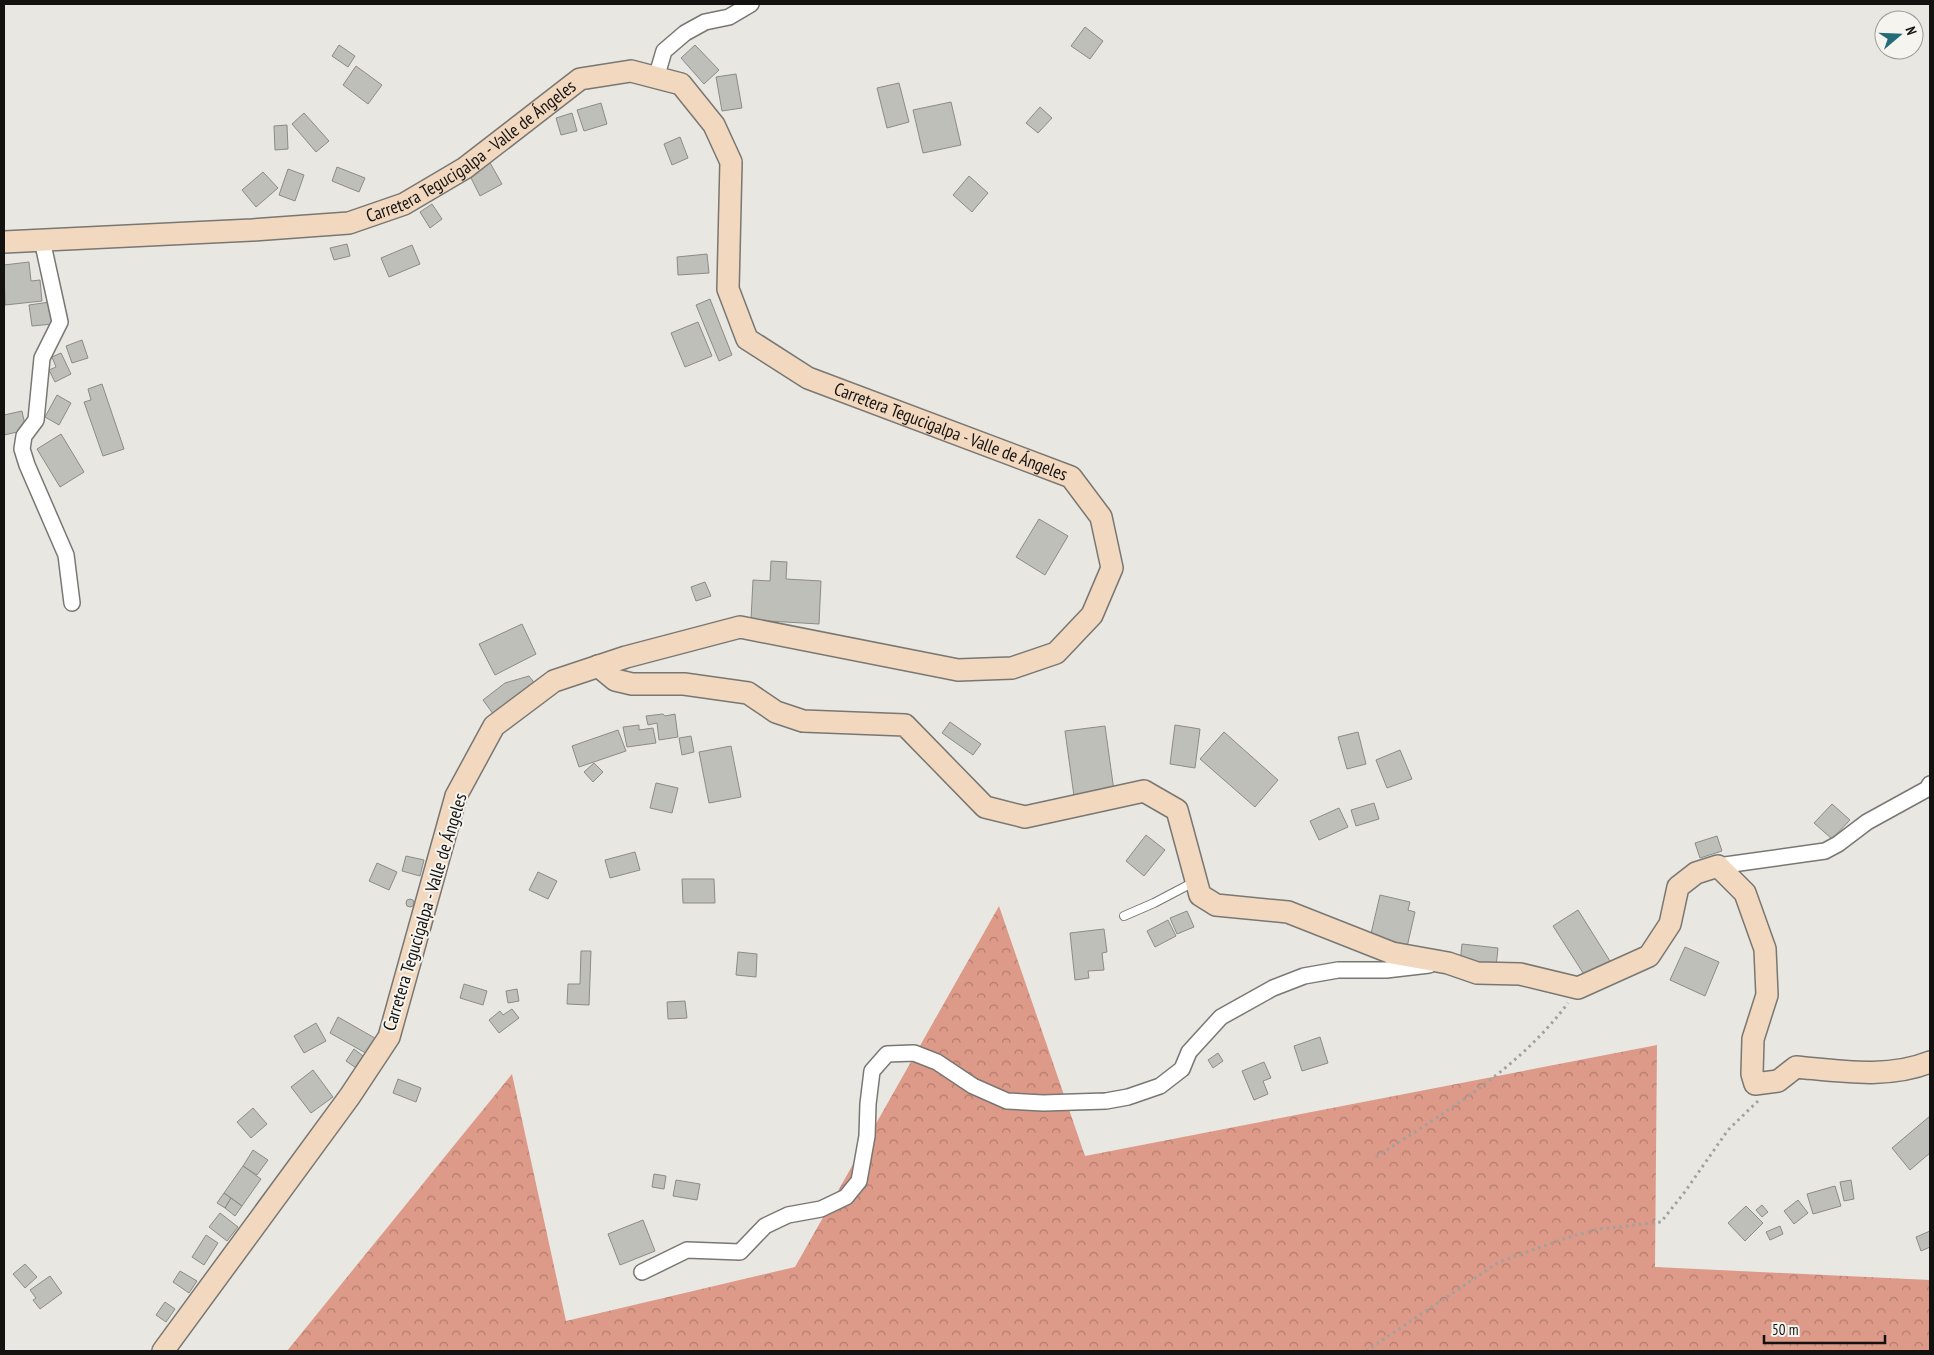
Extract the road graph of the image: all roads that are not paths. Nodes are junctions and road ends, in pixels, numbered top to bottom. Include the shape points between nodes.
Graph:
1 (751, 4) edge
2 (656, 78) junction
3 (42, 240) junction
4 (4, 242) edge
5 (72, 603) dead end
6 (598, 666) junction
7 (1930, 784) edge
8 (1718, 866) junction
9 (1196, 882) junction
10 (1124, 916) dead end
11 (1448, 963) junction
12 (1930, 1062) edge
13 (642, 1272) dead end
14 (163, 1351) edge

1 - 2 street via 729,17 704,22 686,33 664,51
2 - 3 main road, Carretera Tegucigalpa - Valle de Ángeles via 631,71 580,79 465,168 404,204 349,223
2 - 6 main road, Carretera Tegucigalpa - Valle de Ángeles via 681,84 714,125 731,162 728,289 747,339 808,378 1071,477 1101,517 1112,568 1092,615 1056,653 1012,668 958,670 740,627
3 - 4 main road, Carretera Tegucigalpa - Valle de Ángeles
3 - 5 street via 60,322 42,358 36,420 24,436 22,449 66,555
6 - 9 main road via 614,680 632,684 684,684 748,693 776,712 803,721 905,725 985,807 1025,817 1144,791 1177,810
6 - 14 main road, Carretera Tegucigalpa - Valle de Ángeles via 554,681 494,726 456,796 388,1037 350,1096
7 - 8 street via 1927,789 1867,822 1824,851
8 - 11 main road via 1696,873 1678,886 1670,924 1649,956 1578,988 1520,974 1477,973
8 - 12 main road via 1745,893 1766,949 1767,995 1753,1038 1752,1074 1755,1084 1778,1081 1796,1067 1884,1072
9 - 10 lane
9 - 11 main road via 1200,895 1216,905 1288,912 1392,953
11 - 13 street via 1386,970 1338,970 1304,976 1273,988 1221,1017 1189,1052 1182,1069 1160,1086 1106,1101 1007,1102 973,1086 938,1062 914,1053 887,1054 872,1071 867,1136 859,1181 846,1197 765,1226 740,1252 688,1250

